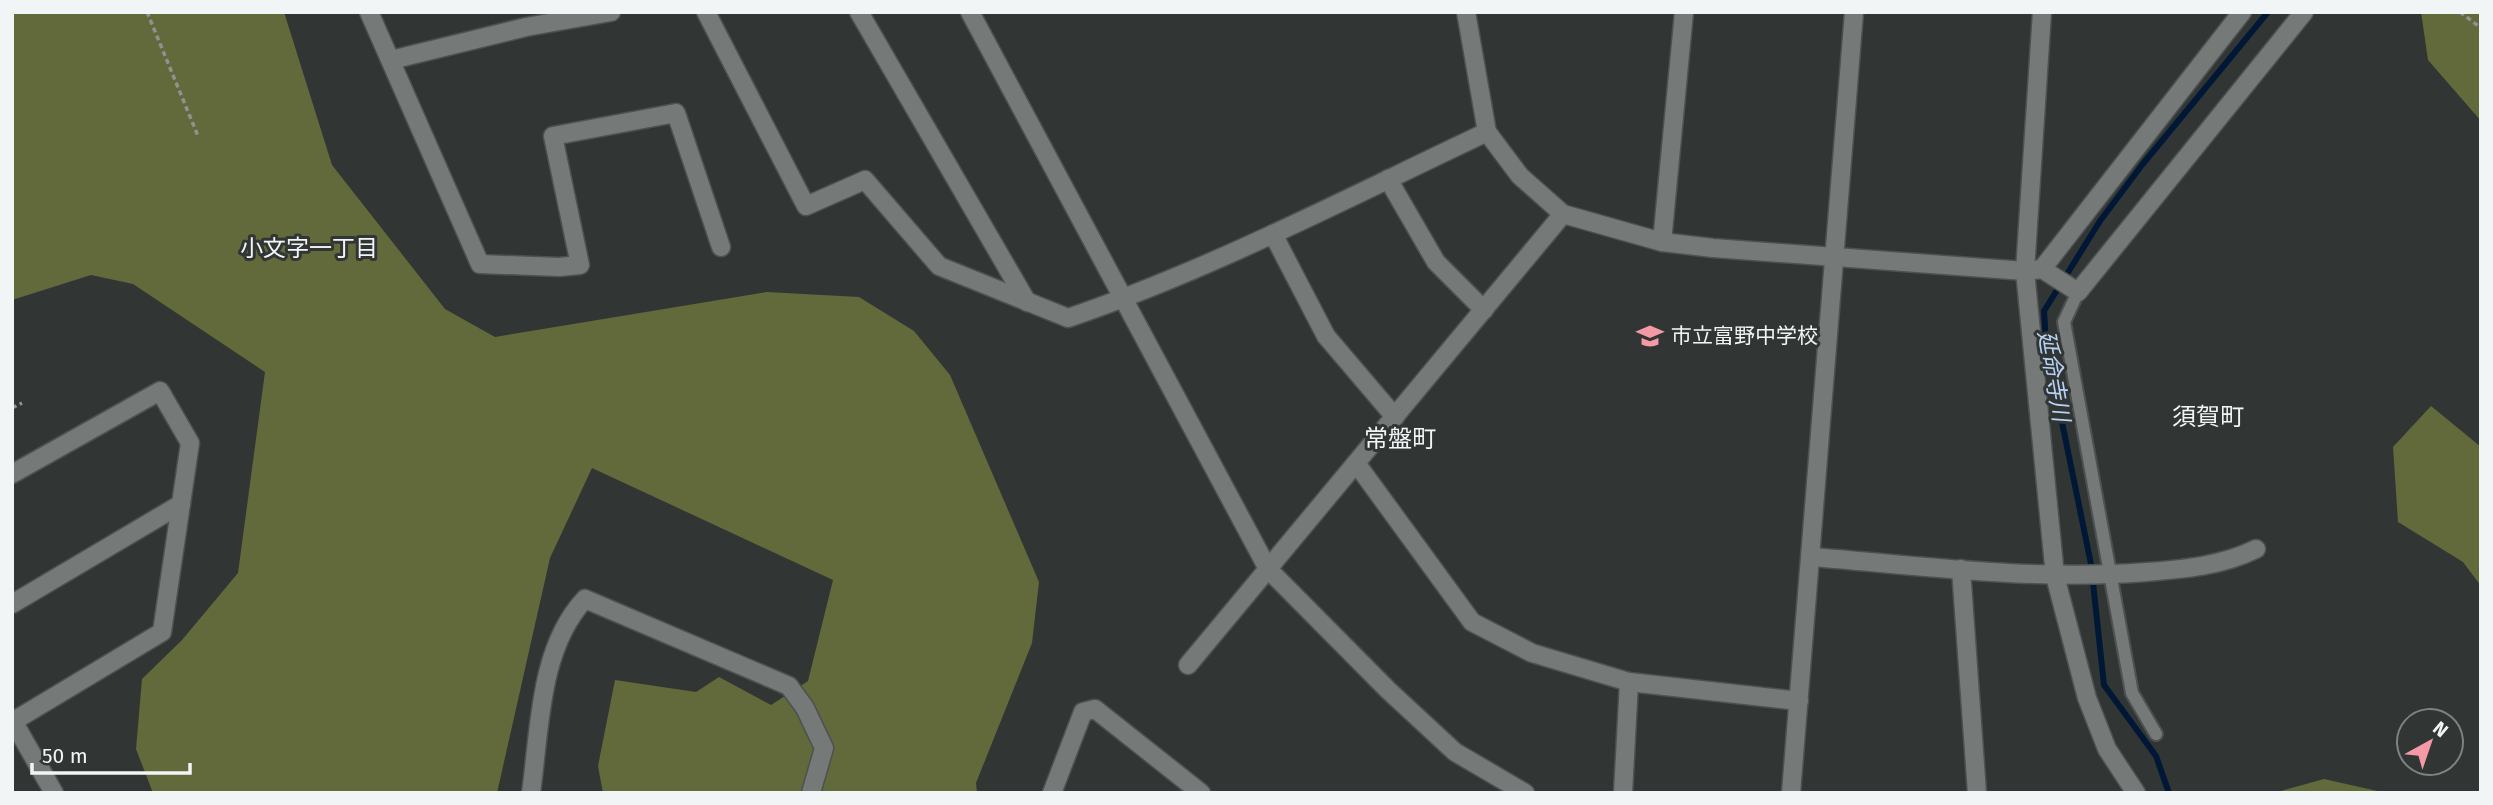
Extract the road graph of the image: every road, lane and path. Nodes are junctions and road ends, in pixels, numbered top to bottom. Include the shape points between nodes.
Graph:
1 (147, 12) edge
2 (369, 12) edge
3 (611, 12) edge
4 (706, 12) edge
5 (859, 12) edge
6 (970, 12) edge
7 (1466, 12) edge
8 (1684, 12) edge
9 (1854, 12) edge
10 (2042, 12) edge
11 (2242, 12) edge
12 (2304, 12) edge
13 (2460, 12) edge
14 (2481, 28) edge
15 (391, 60) junction
16 (1487, 132) junction
17 (198, 136) dead end
18 (1388, 179) junction
19 (1563, 214) junction
20 (1273, 234) junction
21 (1662, 242) junction
22 (721, 247) dead end
23 (1835, 258) junction
24 (2034, 270) junction
25 (2078, 292) junction
26 (1125, 298) junction
27 (1027, 302) junction
28 (1484, 310) junction
29 (22, 403) dead end
30 (12, 408) edge
31 (1395, 417) junction
32 (1356, 463) junction
33 (12, 474) edge
34 (181, 505) junction
35 (2256, 549) dead end
36 (1812, 557) junction
37 (1268, 569) junction
38 (1961, 569) junction
39 (2110, 575) junction
40 (2055, 576) junction
41 (12, 604) edge
42 (1188, 665) dead end
43 (1629, 682) junction
44 (1799, 701) junction
45 (13, 722) edge
46 (2157, 734) dead end
47 (54, 793) edge
48 (531, 793) edge
49 (811, 793) edge
50 (1052, 793) edge
51 (1201, 793) edge
52 (1525, 793) edge
53 (1623, 793) edge
54 (1791, 793) edge
55 (1977, 793) edge
56 (2136, 793) edge

1 - 17 path
2 - 15 street
3 - 15 street
4 - 27 street via 806,206 865,180 939,266
5 - 27 street
6 - 26 street
7 - 16 street
8 - 21 street
9 - 23 street
10 - 24 street
11 - 24 street
12 - 25 street
13 - 14 path
15 - 22 street via 480,264 580,265 553,136 676,113
16 - 18 street
16 - 19 street via 1520,176
18 - 20 street
18 - 28 street via 1436,262
19 - 21 street
19 - 28 street
20 - 26 street
20 - 31 street via 1326,336
21 - 23 street
23 - 24 street
23 - 36 street
24 - 25 street
24 - 40 street
25 - 39 lane via 2064,322
26 - 27 street via 1068,318
26 - 37 street
28 - 31 street
29 - 30 path
31 - 32 street
32 - 37 street
32 - 43 street via 1472,622 1532,653
33 - 34 street via 160,391 190,443
34 - 41 street
34 - 45 street via 162,632
35 - 39 street via 2192,568
36 - 38 street
36 - 44 street
37 - 42 street
37 - 52 street via 1455,752
38 - 40 street
38 - 55 street
39 - 40 street
39 - 46 lane via 2132,693
40 - 56 street via 2087,698 2107,749
43 - 44 street
43 - 53 street
44 - 54 street
45 - 47 street
48 - 49 street via 548,675 567,618 585,599 789,686 824,748
50 - 51 street via 1083,712 1095,709

